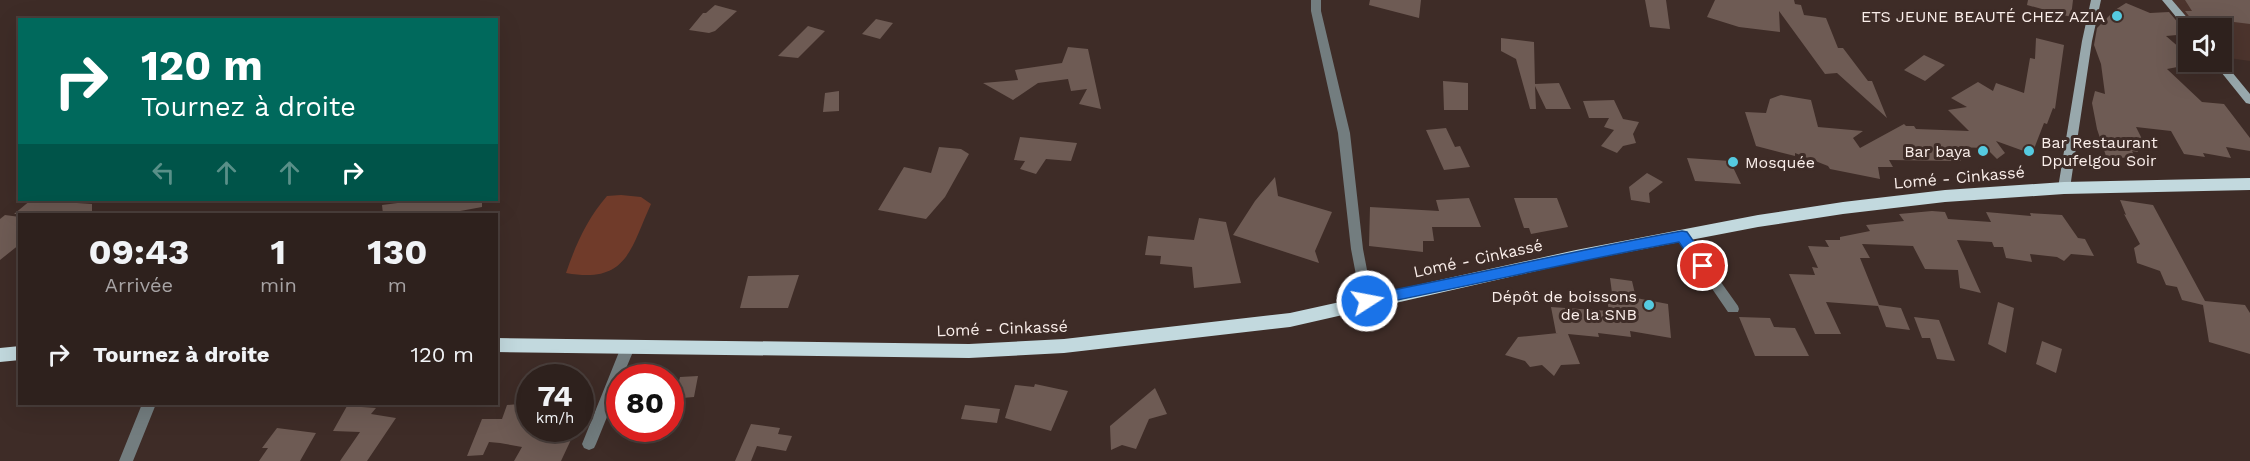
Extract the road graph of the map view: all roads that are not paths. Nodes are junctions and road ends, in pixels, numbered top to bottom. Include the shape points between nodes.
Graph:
1 (1316, 0) edge
2 (2096, 0) edge
3 (2167, 0) edge
4 (2182, 18) edge
5 (2226, 72) edge
6 (2250, 101) edge
7 (2250, 184) edge
8 (2064, 188) junction
9 (1682, 236) junction
10 (1367, 301) junction
11 (1733, 309) dead end
12 (498, 345) edge
13 (628, 347) junction
14 (18, 353) edge
15 (0, 355) edge
16 (149, 405) edge
17 (589, 444) dead end
18 (126, 461) edge

1 - 10 street via 1344,133
2 - 8 main road
3 - 4 main road
5 - 6 main road
7 - 8 highway, Lomé - Cinkassé
8 - 9 highway, Lomé - Cinkassé via 1843,208
9 - 10 highway, Lomé - Cinkassé
9 - 11 street
10 - 13 highway, Lomé - Cinkassé via 1290,320 1064,346 969,351
12 - 13 highway, Lomé - Cinkassé
13 - 17 street
14 - 15 highway
16 - 18 street

